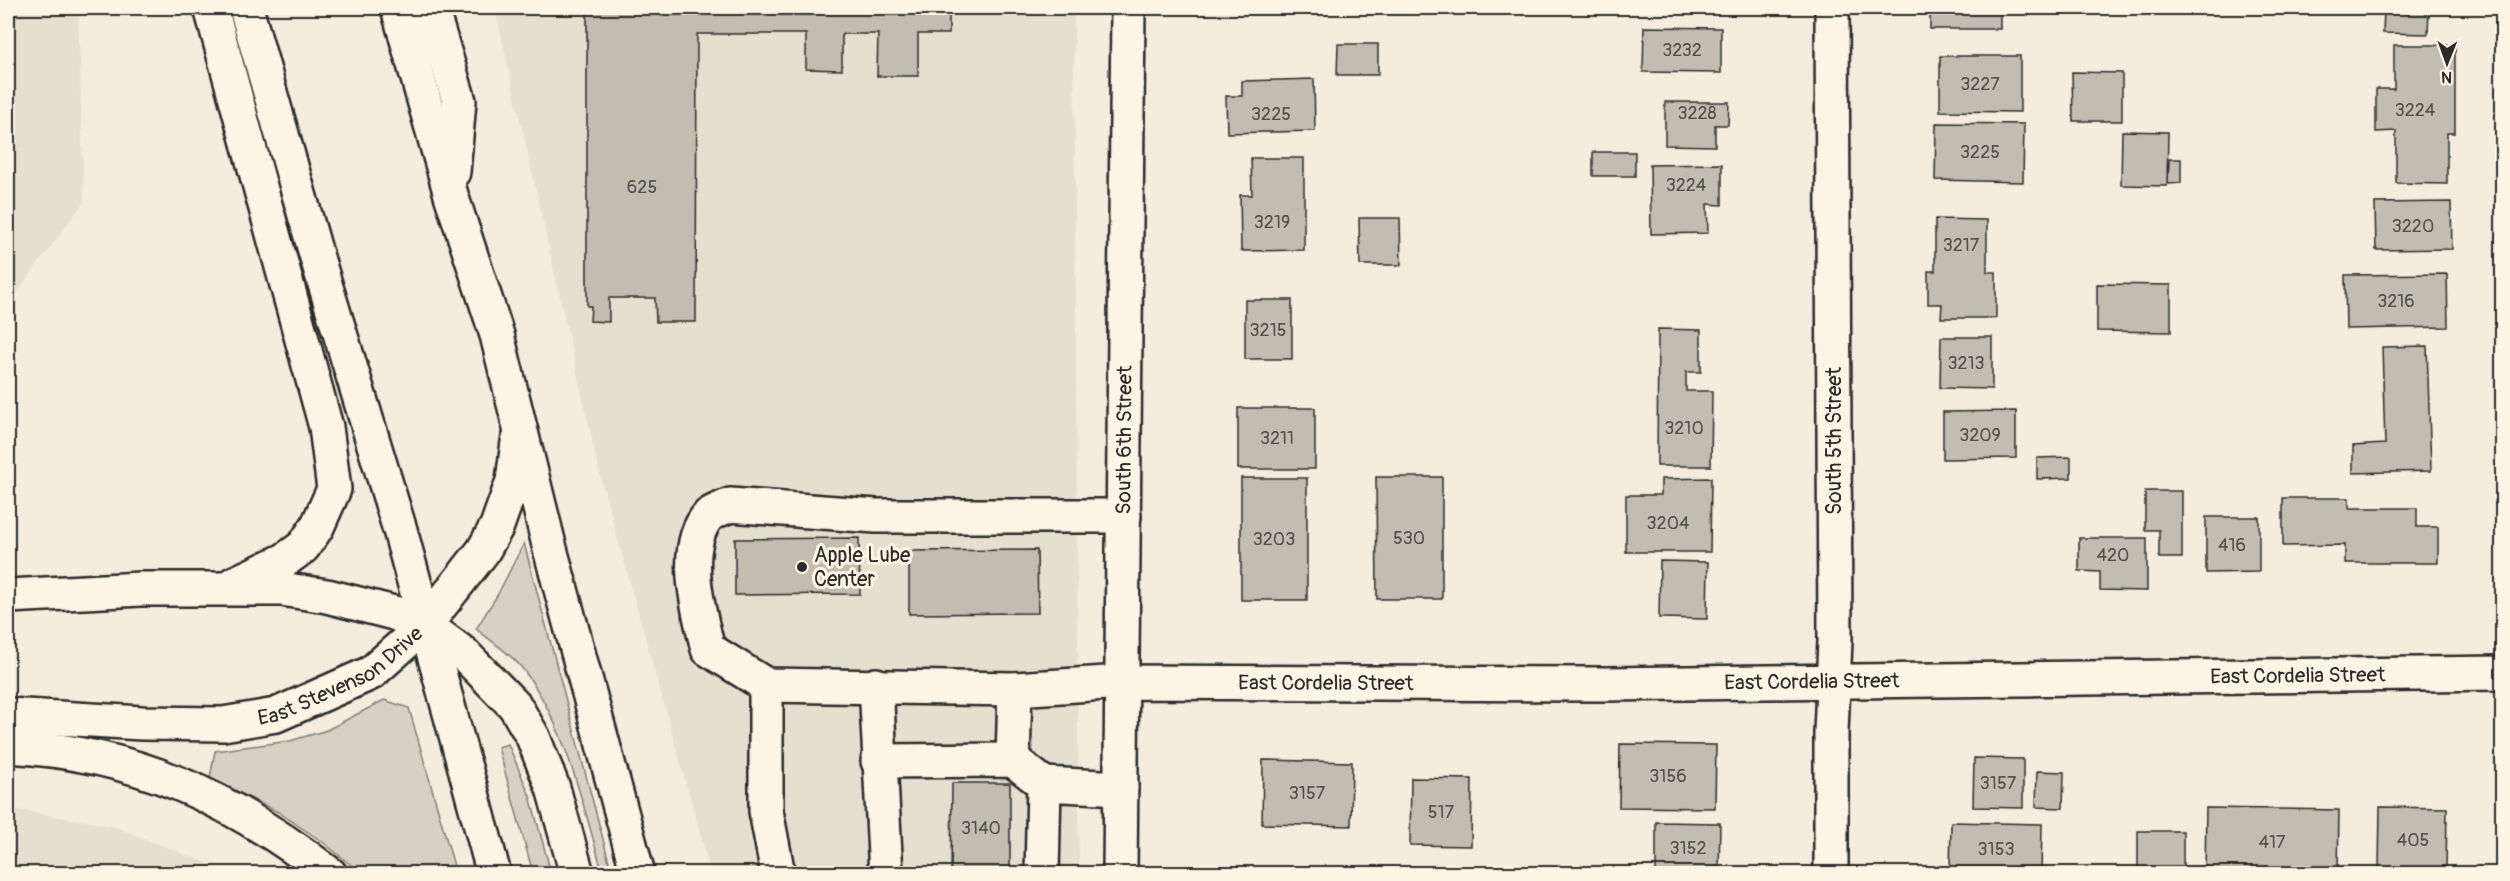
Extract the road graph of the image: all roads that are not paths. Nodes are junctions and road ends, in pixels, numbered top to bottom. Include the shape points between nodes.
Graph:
1 (211, 8) edge
2 (246, 8) edge
3 (398, 8) edge
4 (431, 8) edge
5 (1128, 8) edge
6 (1832, 8) edge
7 (451, 195) junction
8 (520, 427) junction
9 (1124, 516) junction
10 (224, 588) junction
11 (8, 596) edge
12 (425, 625) junction
13 (2502, 673) edge
14 (1122, 682) junction
15 (1833, 682) junction
16 (766, 685) junction
17 (876, 685) junction
18 (1015, 689) junction
19 (8, 715) edge
20 (8, 746) edge
21 (1013, 760) junction
22 (878, 761) junction
23 (1044, 784) junction
24 (1121, 788) junction
25 (330, 873) edge
26 (494, 873) edge
27 (577, 873) edge
28 (638, 873) edge
29 (778, 873) edge
30 (886, 873) edge
31 (1042, 873) edge
32 (1120, 873) edge
33 (1831, 873) edge

1 - 10 main road via 326,427 334,489 303,547 285,560
2 - 12 main road
3 - 7 main road
4 - 7 main road via 459,101
5 - 9 main road, South 6th Street
6 - 15 main road, South 5th Street
7 - 8 main road via 497,335
8 - 12 main road via 513,481 497,526 461,583
8 - 28 main road
9 - 14 main road, South 6th Street
9 - 16 main road via 876,516 730,506 710,514 695,541 695,601 708,649
10 - 11 main road, East Stevenson Drive
10 - 12 main road, East Stevenson Drive via 281,589 327,596
12 - 19 main road, East Stevenson Drive via 371,673 276,715 223,724
12 - 26 main road
12 - 27 main road via 463,653 514,706 553,788
13 - 15 main road, East Cordelia Street
14 - 15 main road, East Cordelia Street
14 - 18 main road, East Cordelia Street
14 - 24 main road, South 6th Street
15 - 33 main road, South 5th Street
16 - 17 main road, East Cordelia Street
16 - 29 main road via 766,811
17 - 18 main road, East Cordelia Street
17 - 22 main road
18 - 21 main road
20 - 25 main road via 93,755 197,789 245,814
21 - 22 main road
21 - 23 main road
22 - 30 main road
23 - 24 main road
23 - 31 main road
24 - 32 main road, South 6th Street

